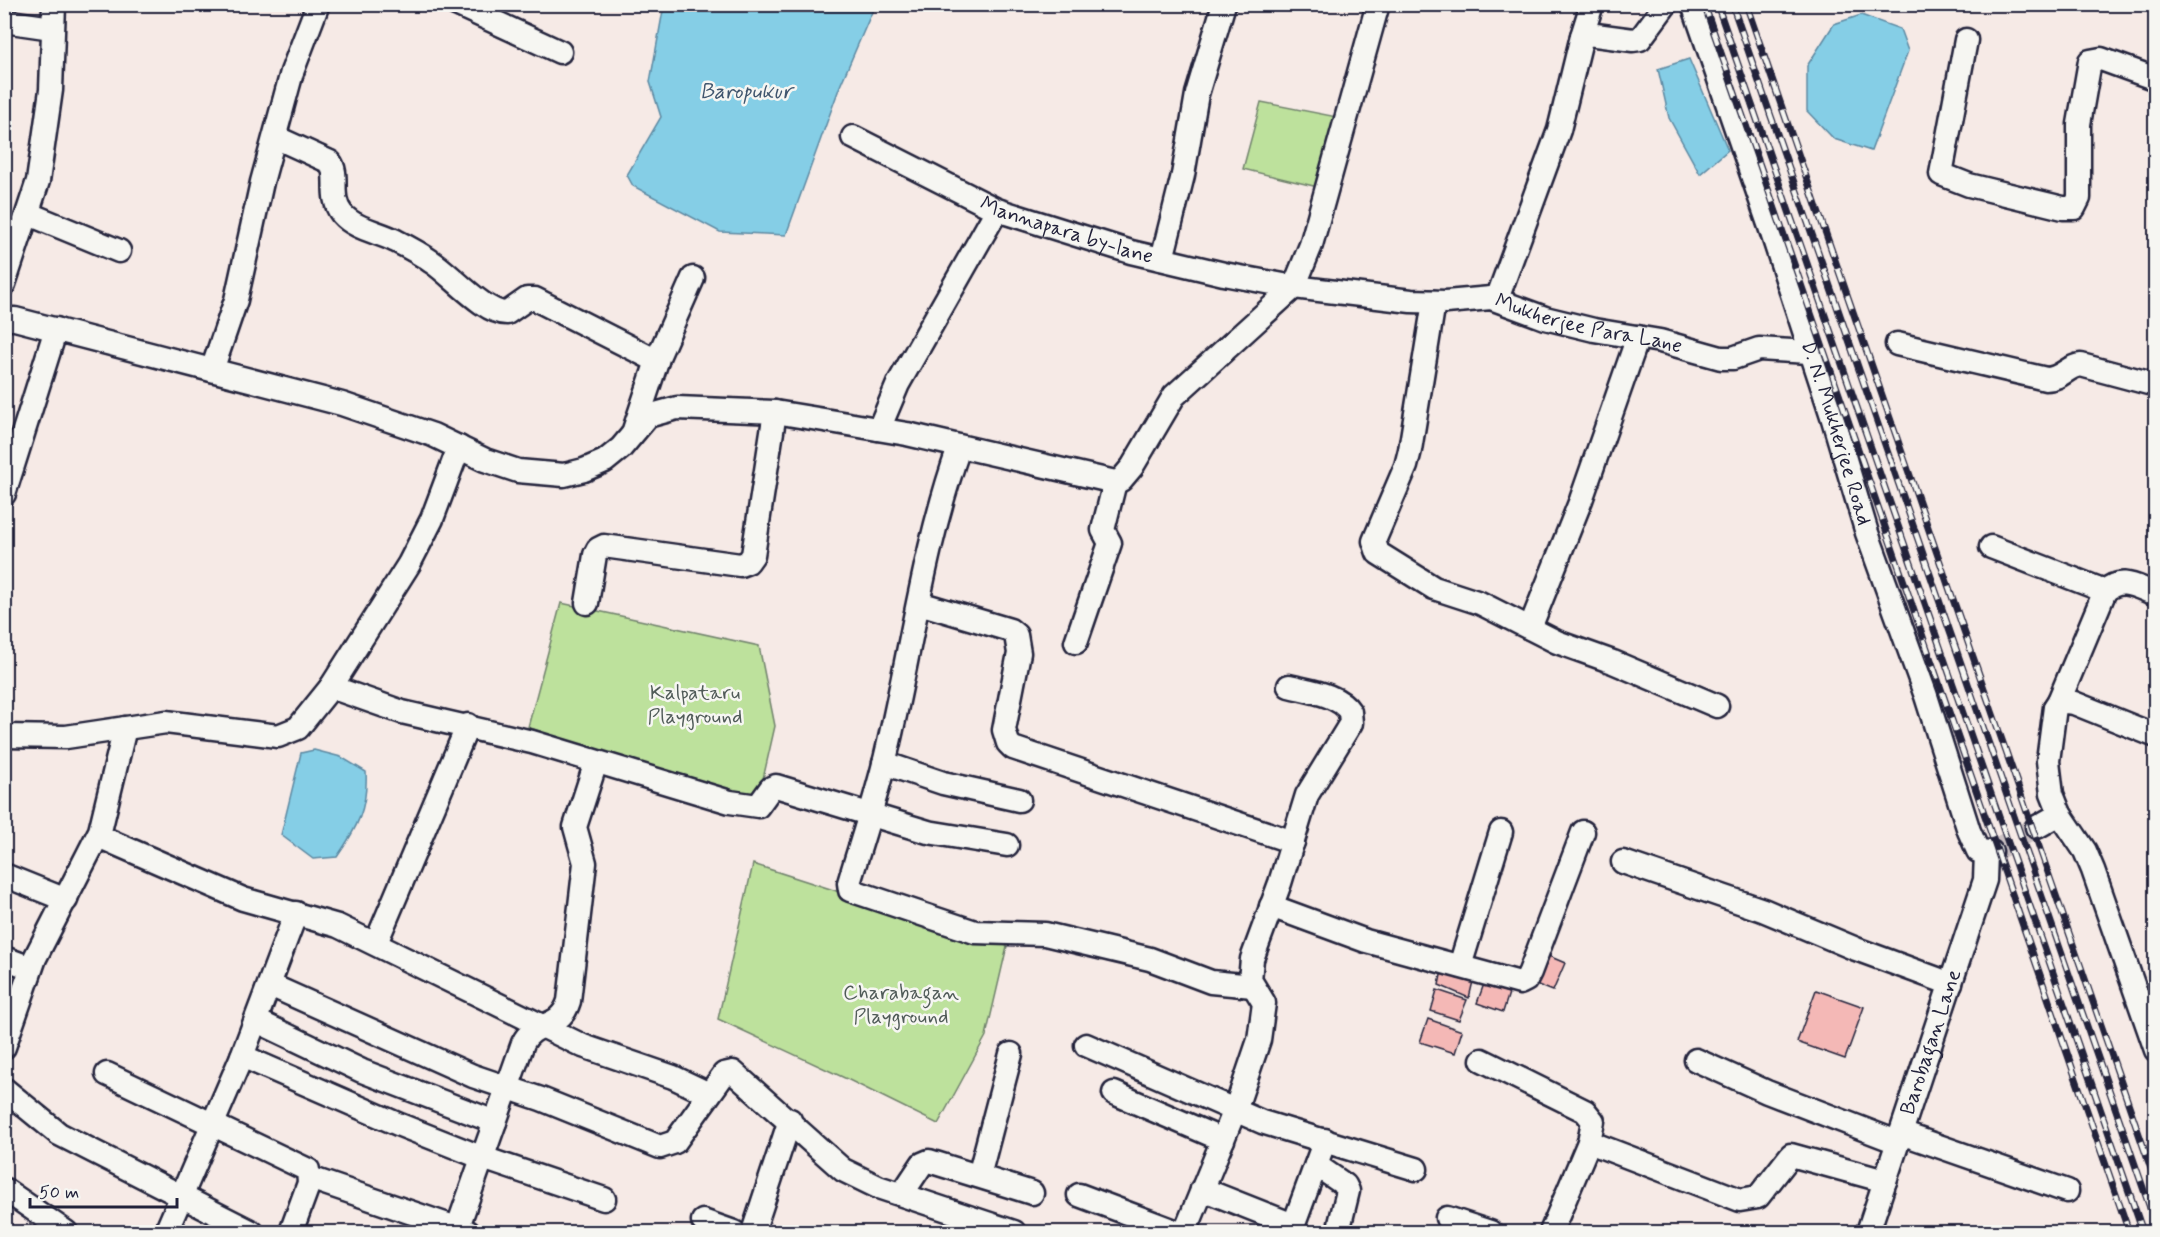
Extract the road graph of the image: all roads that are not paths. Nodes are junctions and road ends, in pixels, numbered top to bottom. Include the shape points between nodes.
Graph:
1 (54, 4) edge
2 (318, 4) edge
3 (456, 4) edge
4 (1224, 4) edge
5 (1378, 4) edge
6 (1593, 4) edge
7 (1666, 4) edge
8 (1693, 4) edge
9 (4, 21) edge
10 (52, 28) junction
11 (1582, 36) junction
12 (1966, 40) dead end
13 (560, 52) dead end
14 (2156, 79) edge
15 (275, 136) junction
16 (853, 136) dead end
17 (997, 210) junction
18 (19, 224) edge
19 (119, 251) dead end
20 (1162, 259) junction
21 (693, 278) dead end
22 (4, 284) edge
23 (1294, 286) junction
24 (1497, 299) junction
25 (1434, 302) junction
26 (4, 319) edge
27 (56, 330) junction
28 (1638, 337) junction
29 (1897, 344) dead end
30 (1809, 352) junction
31 (657, 361) junction
32 (212, 370) junction
33 (2156, 385) edge
34 (775, 412) junction
35 (879, 429) junction
36 (633, 434) junction
37 (459, 447) junction
38 (958, 448) junction
39 (1115, 482) junction
40 (4, 494) edge
41 (1991, 547) dead end
42 (2104, 591) junction
43 (2156, 594) edge
44 (587, 603) dead end
45 (919, 603) junction
46 (1530, 628) junction
47 (1076, 642) dead end
48 (331, 687) junction
49 (1289, 687) dead end
50 (2059, 701) junction
51 (1717, 706) dead end
52 (468, 725) junction
53 (125, 728) junction
54 (4, 736) edge
55 (2156, 736) edge
56 (596, 762) junction
57 (885, 763) junction
58 (1019, 800) dead end
59 (872, 814) junction
60 (2060, 814) junction
61 (2037, 827) tunnel mouth
62 (1501, 832) dead end
63 (1583, 832) dead end
64 (98, 836) junction
65 (1293, 842) junction
66 (1007, 845) dead end
67 (1989, 852) joint
68 (1623, 862) dead end
69 (4, 875) edge
70 (66, 900) junction
71 (1271, 906) junction
72 (296, 912) junction
73 (376, 943) junction
74 (4, 958) edge
75 (1460, 966) junction
76 (31, 968) junction
77 (1951, 984) junction
78 (270, 985) junction
79 (1253, 986) junction
80 (257, 1021) junction
81 (543, 1027) junction
82 (1086, 1045) dead end
83 (2155, 1045) edge
84 (4, 1047) edge
85 (1011, 1054) dead end
86 (243, 1056) junction
87 (1482, 1060) dead end
88 (1696, 1060) dead end
89 (108, 1074) dead end
90 (507, 1088) junction
91 (4, 1089) edge
92 (1114, 1093) dead end
93 (710, 1094) junction
94 (1235, 1111) junction
95 (790, 1120) junction
96 (495, 1122) junction
97 (214, 1125) junction
98 (1899, 1138) junction
99 (1222, 1140) junction
100 (1325, 1140) junction
101 (1588, 1142) junction
102 (483, 1158) junction
103 (1316, 1165) junction
104 (1416, 1169) dead end
105 (979, 1176) junction
106 (310, 1178) junction
107 (1885, 1181) junction
108 (4, 1189) edge
109 (1202, 1190) junction
110 (2067, 1191) dead end
111 (1032, 1193) dead end
112 (902, 1194) junction
113 (183, 1195) junction
114 (1079, 1195) dead end
115 (604, 1199) dead end
116 (1447, 1218) dead end
117 (703, 1221) dead end
118 (1292, 1229) edge
119 (460, 1231) edge
120 (66, 1233) edge
121 (166, 1233) edge
122 (252, 1233) edge
123 (291, 1233) edge
124 (734, 1233) edge
125 (753, 1233) edge
126 (1014, 1233) edge
127 (1177, 1233) edge
128 (1185, 1233) edge
129 (1338, 1233) edge
130 (1490, 1233) edge
131 (1551, 1233) edge
132 (1868, 1233) edge

1 - 10 street
2 - 15 street via 292,72
3 - 13 street
4 - 20 street via 1199,87
5 - 23 street via 1311,245
6 - 11 street
7 - 11 street via 1647,33 1636,40
8 - 30 street, D. N. Mukherjee Road
9 - 10 street
10 - 18 street via 51,90 38,181
11 - 24 street via 1559,130
12 - 14 street via 1941,174 2063,208 2074,208 2079,198 2079,124 2090,61 2111,61
15 - 31 street via 330,162 335,201 352,223 395,240 430,260 493,312 507,313 527,299 535,299
15 - 32 street via 236,300
16 - 17 street, Mannapara by-lane
17 - 20 street, Mannapara by-lane
17 - 35 street via 898,384
18 - 19 street
18 - 22 street
20 - 23 street, Mannapara by-lane
21 - 31 street
23 - 25 street, Mukherjee Para Lane
23 - 39 street via 1178,391 1132,467
24 - 25 street, Mukherjee Para Lane
24 - 28 street, Mukherjee Para Lane via 1538,316
25 - 46 street via 1410,450 1374,547 1418,580 1480,603
26 - 27 street
27 - 32 street
27 - 40 street
28 - 30 street, Mukherjee Para Lane via 1721,358 1759,349
28 - 46 street via 1581,500
29 - 33 street via 2046,379 2060,377 2071,367 2081,365
30 - 67 street, D. N. Mukherjee Road via 1969,831 1977,850
31 - 36 street
32 - 37 street via 342,404
34 - 35 street
34 - 36 street via 667,409 648,416
34 - 44 street via 753,555 748,562 740,565 604,546 595,555
35 - 38 street
36 - 37 street via 605,461 564,475 518,471
37 - 48 street via 423,540
38 - 39 street
38 - 45 street via 940,501
39 - 47 street via 1104,530 1110,543
41 - 42 street
42 - 43 street via 2121,582
42 - 50 street
45 - 57 street
45 - 65 street via 1016,635 1019,653 1004,730 1013,748
46 - 51 street
48 - 52 street via 402,712
48 - 53 street via 298,728 286,735 166,722
49 - 65 street via 1340,702 1352,717 1350,727 1308,795
50 - 55 street
50 - 60 street via 2048,761 2052,794
52 - 56 street
52 - 73 street
53 - 54 street via 54,738
53 - 64 street
56 - 59 street via 748,807 758,806 777,786
56 - 81 street via 575,827 585,863 568,1001 557,1022
57 - 58 street via 943,783
57 - 59 street
59 - 66 street via 952,838
59 - 79 street via 849,883 852,892 975,932 1045,934 1150,959 1211,982
60 - 61 street
60 - 83 street via 2085,851
62 - 75 street
63 - 75 street via 1526,981 1514,983
64 - 70 street
64 - 72 street via 218,890
65 - 71 street
67 - 77 street, Barobagan Lane via 1985,880
68 - 77 street via 1763,910
69 - 70 street
70 - 76 street
71 - 75 street via 1366,941
71 - 79 street via 1252,959
72 - 73 street
72 - 78 street
73 - 81 street
74 - 76 street
76 - 84 street
77 - 98 street, Barobagan Lane
78 - 80 street
78 - 90 street
79 - 94 street via 1264,1003 1264,1012 1259,1040
80 - 86 street
80 - 96 street via 362,1071
81 - 90 street via 525,1039
81 - 93 street
82 - 94 street
85 - 105 street
86 - 97 street
86 - 102 street via 355,1107
87 - 101 street via 1585,1111 1593,1121
88 - 98 street via 1767,1092
89 - 97 street
90 - 93 street via 663,1147 675,1142
90 - 96 street
91 - 113 street via 59,1134
92 - 99 street
93 - 95 street via 724,1074 733,1072
94 - 99 street
94 - 100 street
95 - 112 street via 843,1170
95 - 125 street
96 - 102 street
97 - 106 street via 305,1167
97 - 113 street
98 - 107 street, Barobagan Lane
98 - 110 street
99 - 109 street
100 - 103 street
100 - 104 street
101 - 107 street via 1740,1200 1758,1197 1791,1155
101 - 131 street
102 - 115 street
102 - 119 street
103 - 118 street
103 - 129 street via 1348,1191
105 - 111 street
105 - 112 street via 926,1162
106 - 119 street
106 - 123 street
107 - 132 street, Barobagan Lane
108 - 120 street
109 - 118 street
109 - 128 street
112 - 126 street
113 - 121 street
113 - 122 street
114 - 127 street
116 - 130 street
117 - 124 street

